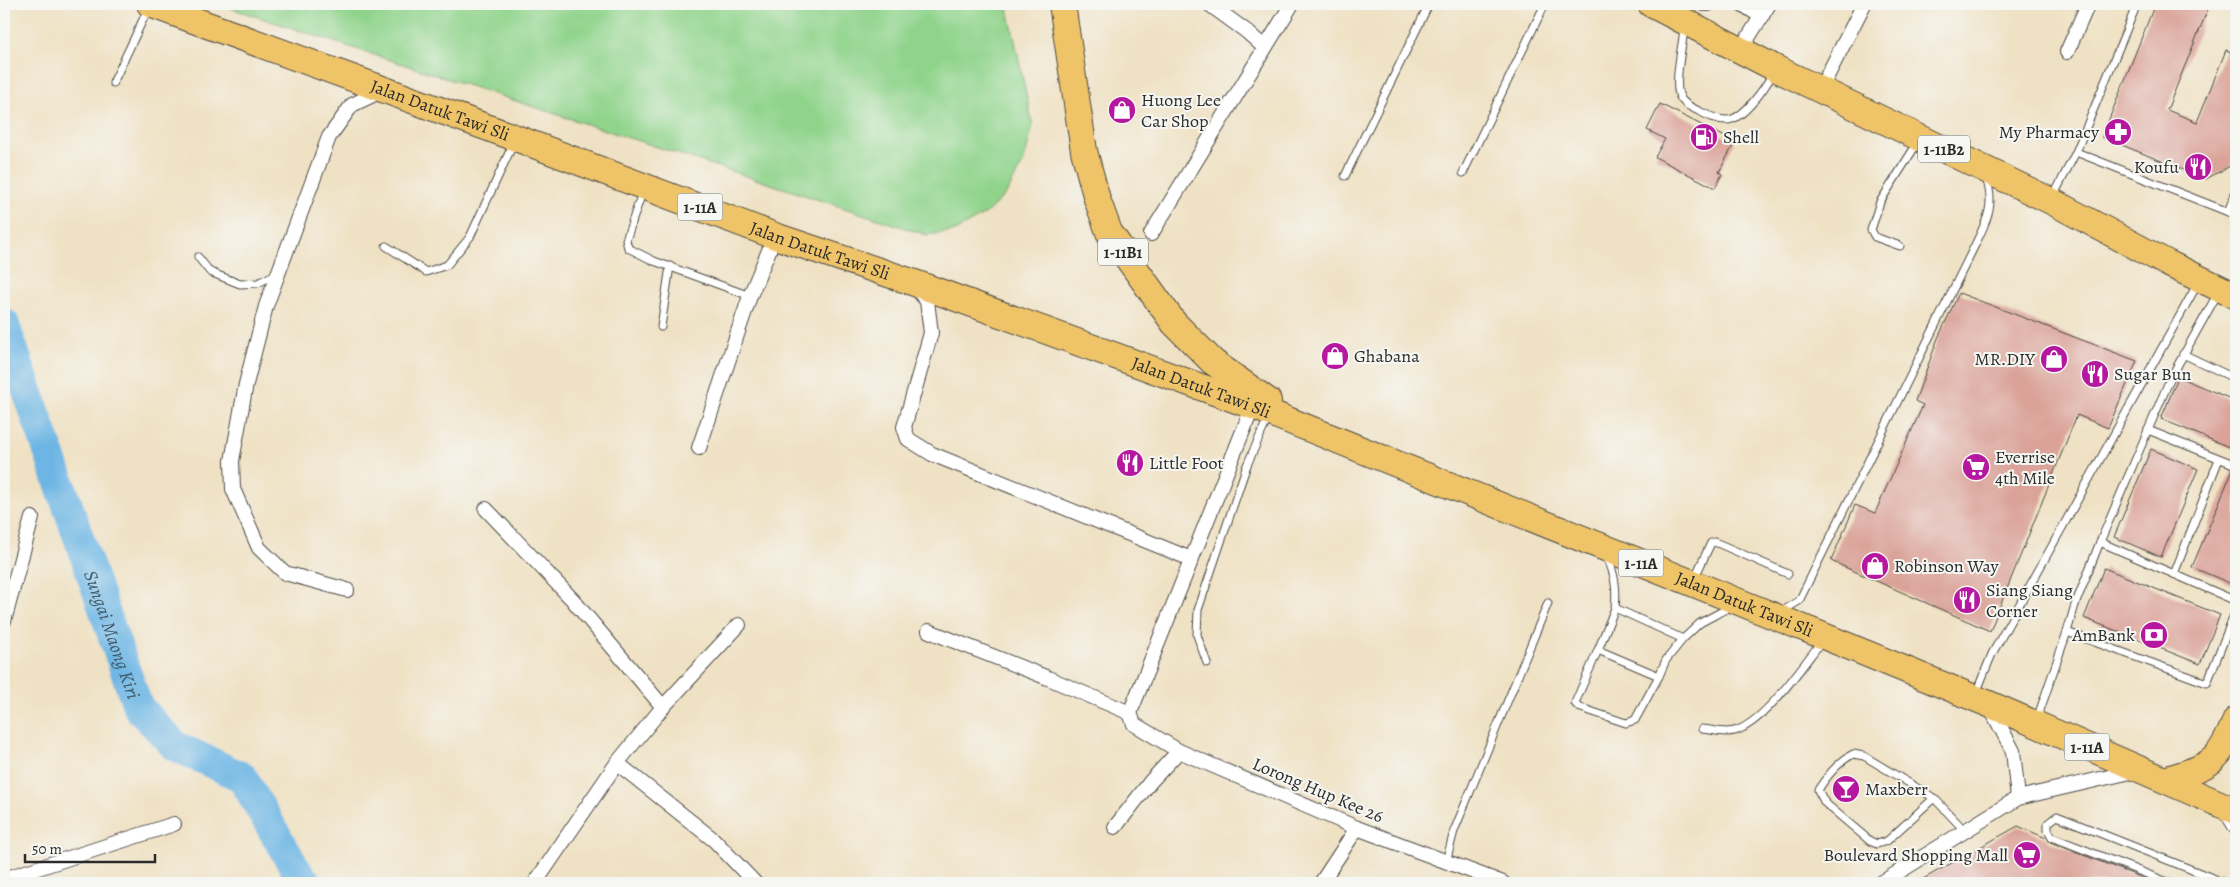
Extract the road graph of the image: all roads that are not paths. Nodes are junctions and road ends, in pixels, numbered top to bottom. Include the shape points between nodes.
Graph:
1 (150, 4) edge
2 (1062, 4) edge
3 (1210, 4) edge
4 (1292, 4) edge
5 (1429, 4) edge
6 (1545, 4) edge
7 (1651, 4) edge
8 (1708, 4) edge
9 (1742, 4) edge
10 (1769, 4) edge
11 (1864, 4) edge
12 (2088, 4) edge
13 (2138, 4) edge
14 (1694, 12) edge
15 (1762, 17) junction
16 (1264, 47) junction
17 (1740, 50) junction
18 (2067, 52) dead end
19 (1775, 68) junction
20 (113, 83) dead end
21 (384, 89) junction
22 (1820, 90) junction
23 (516, 138) junction
24 (1921, 138) junction
25 (2076, 152) junction
26 (1982, 169) junction
27 (1463, 173) dead end
28 (1345, 176) dead end
29 (644, 186) junction
30 (2236, 191) edge
31 (2051, 201) junction
32 (2228, 212) junction
33 (2236, 215) edge
34 (1151, 234) dead end
35 (775, 236) junction
36 (386, 246) dead end
37 (1900, 246) dead end
38 (198, 257) dead end
39 (670, 266) junction
40 (278, 273) junction
41 (912, 282) junction
42 (2219, 288) edge
43 (750, 296) junction
44 (661, 327) dead end
45 (2183, 354) junction
46 (2236, 379) edge
47 (1261, 410) junction
48 (1308, 428) junction
49 (2148, 430) junction
50 (699, 448) dead end
51 (2220, 459) junction
52 (2236, 466) edge
53 (486, 509) dead end
54 (32, 518) dead end
55 (2100, 542) junction
56 (1601, 546) junction
57 (1190, 559) junction
58 (1788, 574) dead end
59 (2174, 574) junction
60 (1692, 584) junction
61 (347, 590) dead end
62 (2236, 600) edge
63 (1739, 602) junction
64 (1548, 603) dead end
65 (1615, 608) junction
66 (2236, 610) edge
67 (1772, 615) junction
68 (4, 621) edge
69 (739, 625) dead end
70 (929, 632) dead end
71 (2067, 632) junction
72 (1826, 637) junction
73 (1683, 639) junction
74 (1598, 650) junction
75 (1207, 663) dead end
76 (1659, 676) junction
77 (1981, 701) junction
78 (664, 707) junction
79 (1130, 713) junction
80 (2236, 720) edge
81 (2035, 724) junction
82 (1702, 729) dead end
83 (1179, 751) junction
84 (617, 763) junction
85 (2138, 770) junction
86 (2165, 780) junction
87 (1934, 798) junction
88 (2018, 798) junction
89 (2229, 808) edge
90 (174, 824) dead end
91 (1115, 827) dead end
92 (1357, 828) junction
93 (2236, 828) edge
94 (1965, 831) junction
95 (1446, 862) junction
96 (4, 879) edge
97 (535, 883) edge
98 (755, 883) edge
99 (1321, 883) edge
100 (1502, 883) edge
101 (1881, 883) edge
102 (2170, 883) edge
103 (2225, 883) edge

1 - 20 lane
1 - 21 highway, Jalan Datuk Tawi Sli / 1-11A
2 - 48 highway, 1-11B1 via 1084,150 1096,199 1109,232 1174,323 1213,362
3 - 16 street
4 - 16 street
5 - 28 lane
6 - 27 lane
7 - 14 highway, 1-11B2
8 - 14 street
9 - 15 street
10 - 15 street
11 - 22 street
12 - 18 street
13 - 25 lane
14 - 17 highway, 1-11B2
14 - 19 lane via 1677,83 1679,96 1687,106 1712,117 1736,118 1768,82
15 - 17 street
16 - 34 street
17 - 19 highway, 1-11B2
19 - 22 highway, 1-11B2
21 - 23 highway, Jalan Datuk Tawi Sli / 1-11A
21 - 40 street via 352,105 329,137
22 - 24 highway, 1-11B2
23 - 29 highway, Jalan Datuk Tawi Sli / 1-11A
23 - 36 lane via 470,238 447,265 426,272
24 - 26 highway, 1-11B2
24 - 37 lane via 1880,202 1871,230 1875,237
25 - 31 lane
25 - 32 lane
26 - 31 highway, 1-11B2
26 - 67 lane via 1988,185 1990,213 1974,247 1799,601
29 - 35 highway, Jalan Datuk Tawi Sli / 1-11A
29 - 39 lane via 626,240 628,248
30 - 32 lane
31 - 42 highway, 1-11B2
32 - 33 lane
35 - 41 highway, Jalan Datuk Tawi Sli / 1-11A
35 - 43 street
38 - 40 lane via 210,272 240,284 258,283
39 - 43 lane
39 - 44 lane
40 - 61 street via 246,384 232,461 233,489 259,548 285,573
41 - 47 highway, Jalan Datuk Tawi Sli / 1-11A
41 - 57 street via 927,301 931,334 904,427 908,438 932,454
42 - 45 lane
42 - 77 lane via 1992,654
43 - 50 street
45 - 46 lane
45 - 49 lane
47 - 48 highway, Jalan Datuk Tawi Sli / 1-11A
47 - 57 street
47 - 75 lane via 1247,465 1198,610 1197,636
48 - 56 highway, Jalan Datuk Tawi Sli / 1-11A
49 - 51 lane
49 - 55 lane
51 - 52 lane
51 - 59 lane
53 - 78 street via 572,599
54 - 68 street
55 - 59 lane
55 - 71 lane
56 - 60 highway, Jalan Datuk Tawi Sli / 1-11A
56 - 65 lane via 1611,566 1617,593
57 - 79 street
58 - 60 lane via 1715,542 1707,548
59 - 62 lane
60 - 63 highway, Jalan Datuk Tawi Sli / 1-11A
63 - 67 highway, Jalan Datuk Tawi Sli / 1-11A
63 - 73 lane via 1700,623
64 - 95 lane via 1454,831
65 - 73 lane
65 - 74 lane
66 - 71 lane via 2207,682
67 - 72 highway, Jalan Datuk Tawi Sli / 1-11A
69 - 78 street
70 - 79 street
71 - 81 lane
72 - 77 highway, Jalan Datuk Tawi Sli / 1-11A
72 - 82 lane via 1762,714 1740,730
73 - 76 lane via 1666,660
74 - 76 lane
74 - 76 lane via 1575,703 1578,707 1626,723 1632,722
77 - 81 highway, Jalan Datuk Tawi Sli / 1-11A
77 - 88 street via 2013,750
78 - 84 street
79 - 83 street, Lorong Hup Kee 26 via 1134,724
80 - 86 highway via 2222,751 2210,764
81 - 85 highway, Jalan Datuk Tawi Sli / 1-11A
83 - 91 street
83 - 92 street, Lorong Hup Kee 26
84 - 97 street
84 - 98 street via 714,840
85 - 86 highway, Jalan Datuk Tawi Sli / 1-11A
85 - 88 street
86 - 89 highway, Jalan Datuk Tawi Sli / 1-11A
87 - 87 lane via 1864,756 1852,754 1835,768 1818,790 1825,803 1870,841 1878,844 1887,841
87 - 94 lane
88 - 94 street
89 - 93 street
90 - 96 street
92 - 95 street, Lorong Hup Kee 26
92 - 99 street
94 - 101 street
95 - 100 street, Lorong Hup Kee 26
102 - 103 lane via 2052,837 2048,822 2057,816

